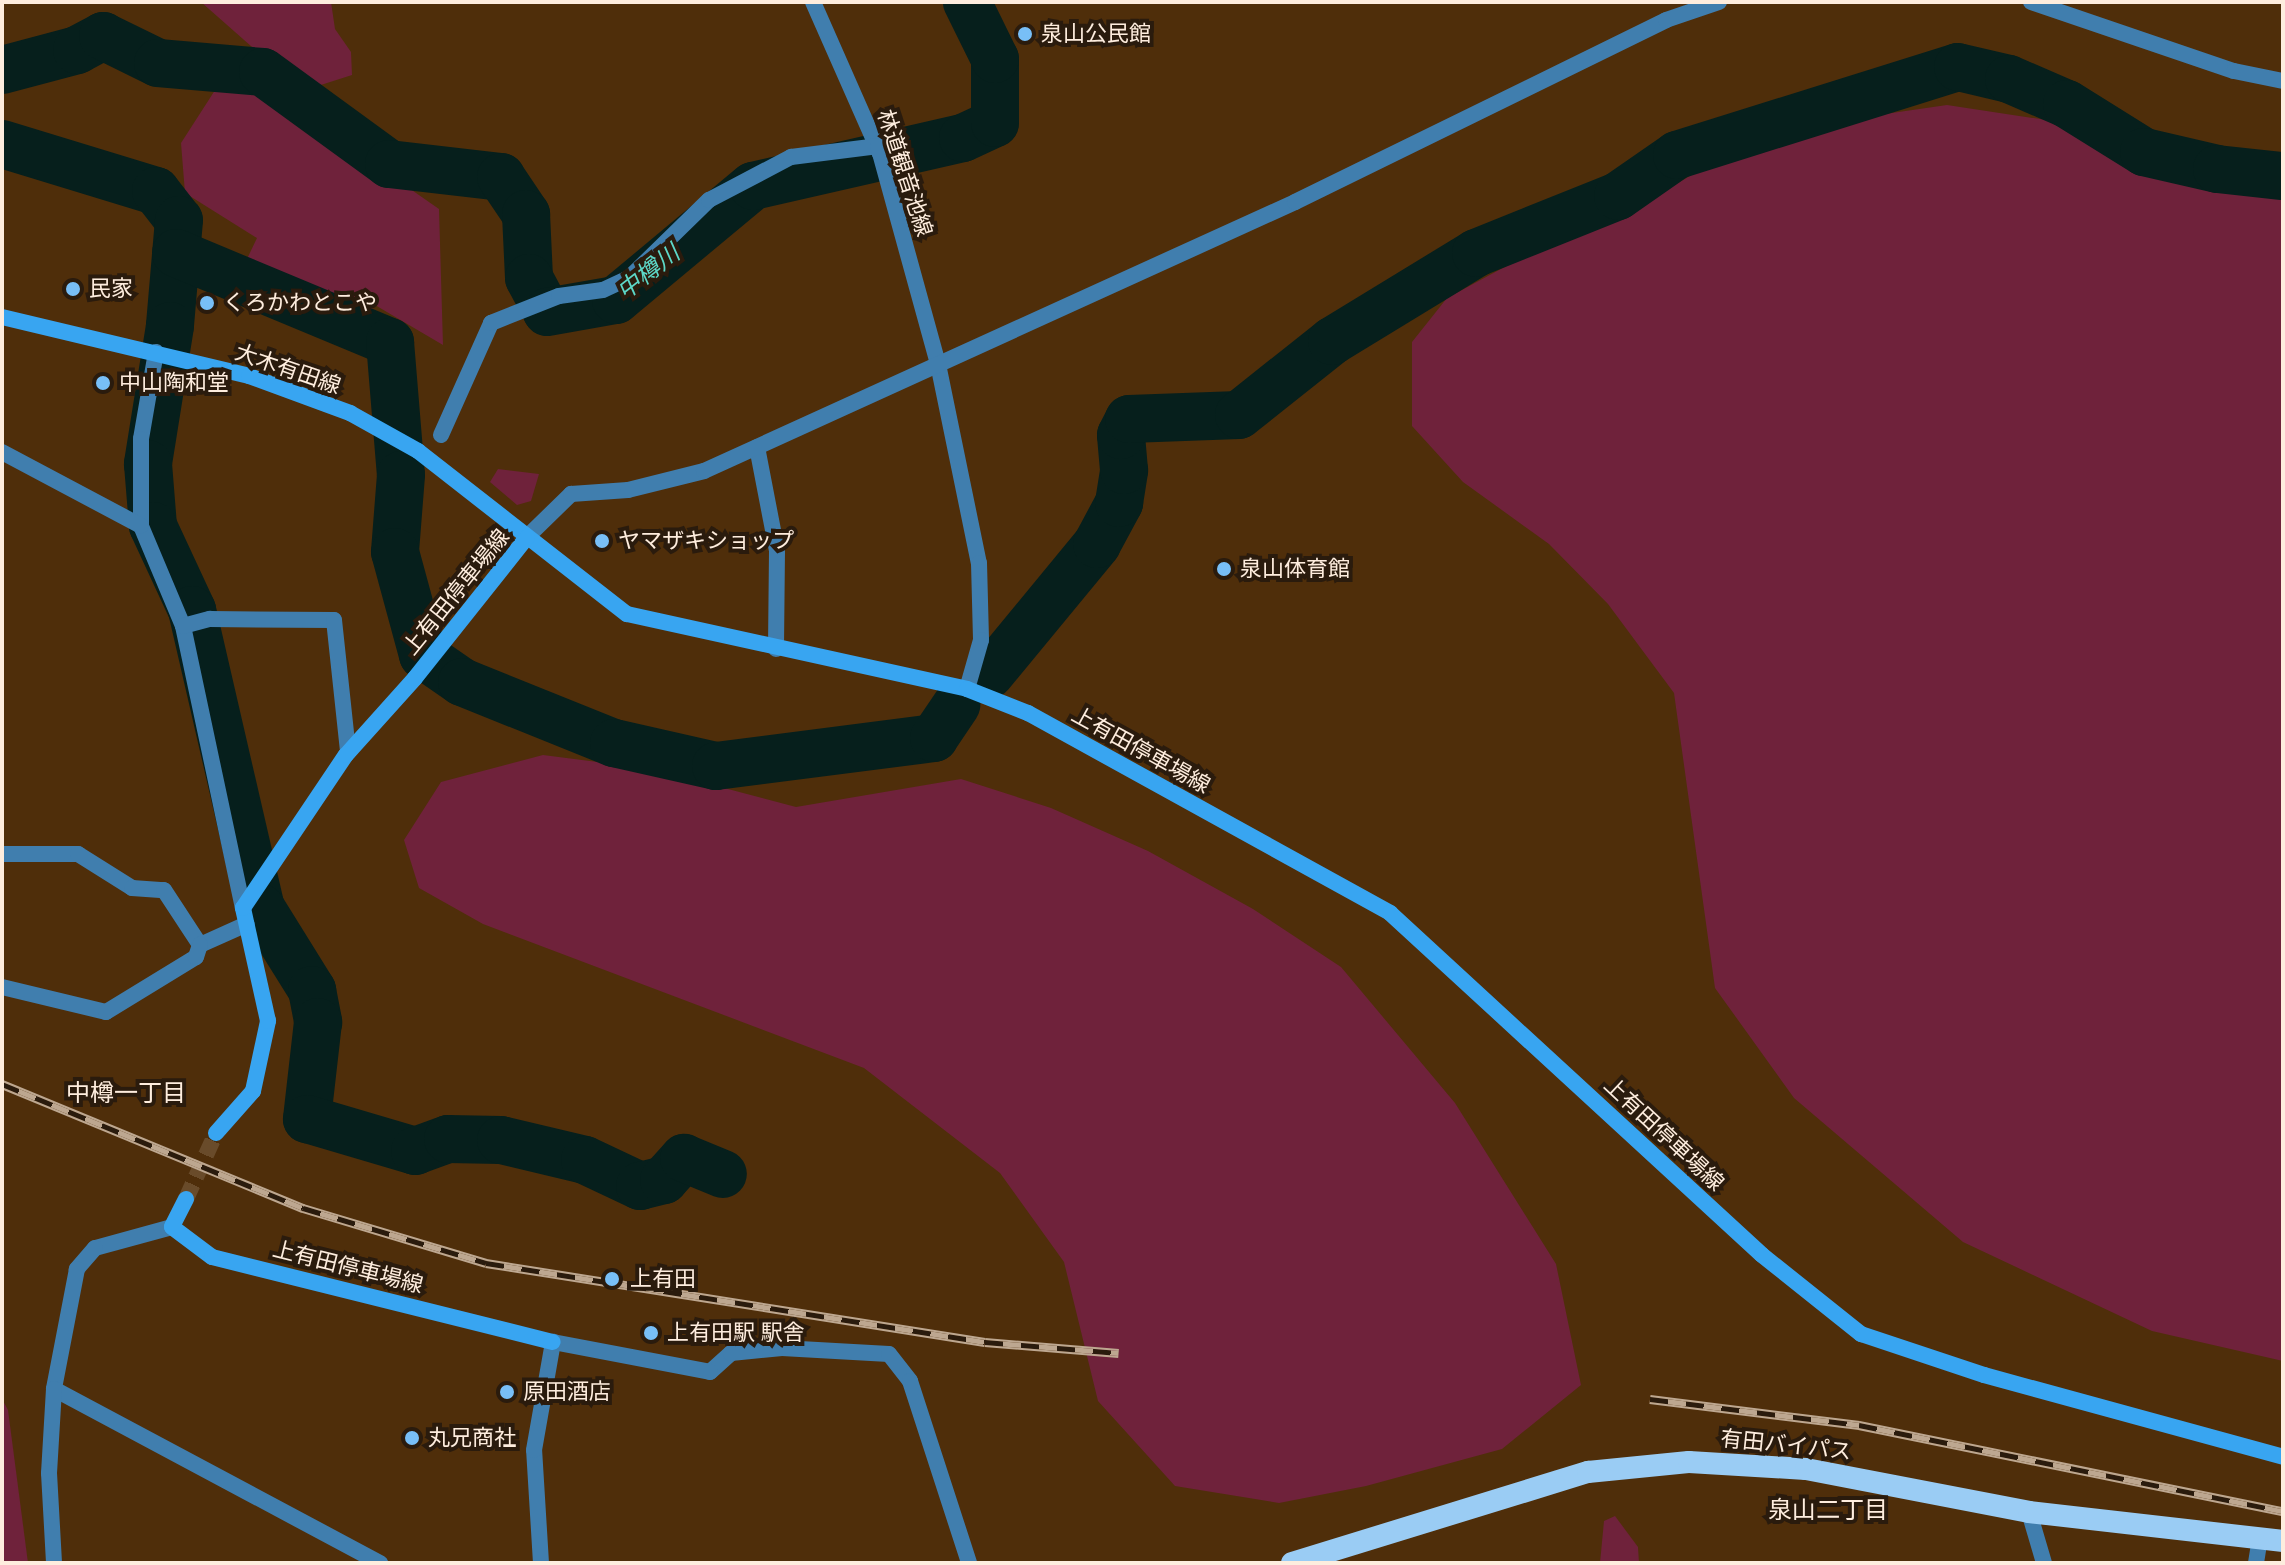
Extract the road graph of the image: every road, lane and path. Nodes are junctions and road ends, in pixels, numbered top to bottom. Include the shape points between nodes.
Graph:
1 (813, 2) edge
2 (1719, 2) edge
3 (2031, 2) edge
4 (2283, 81) edge
5 (878, 146) junction
6 (2, 317) edge
7 (156, 352) junction
8 (938, 364) junction
9 (441, 435) dead end
10 (757, 447) junction
11 (2, 452) edge
12 (141, 526) junction
13 (527, 537) junction
14 (184, 626) junction
15 (776, 649) junction
16 (967, 689) junction
17 (348, 752) junction
18 (2, 854) edge
19 (245, 916) junction
20 (200, 945) junction
21 (2, 987) edge
22 (216, 1133) tunnel mouth
23 (186, 1199) tunnel mouth
24 (172, 1227) junction
25 (553, 1342) junction
26 (54, 1389) junction
27 (2283, 1457) edge
28 (2029, 1512) junction
29 (2260, 1538) junction
30 (2283, 1541) edge
31 (54, 1563) edge
32 (380, 1563) edge
33 (541, 1563) edge
34 (969, 1563) edge
35 (1292, 1563) edge
36 (2044, 1563) edge
37 (2256, 1563) edge

1 - 5 street, 林道観音池線
2 - 8 street via 1666,20 1295,202
3 - 4 street via 2234,71
5 - 8 street, 林道観音池線
5 - 8 street
5 - 9 street via 791,157 709,200 629,278 603,290 559,296 491,323
6 - 7 main road, 大木有田線
7 - 12 street via 141,439
7 - 13 main road, 大木有田線 via 249,376 350,413 418,451
8 - 10 street
8 - 16 street via 984,609
10 - 13 street via 704,471 628,490 571,494
10 - 15 street via 777,551
11 - 12 street
12 - 14 street
13 - 15 main road, 上有田停車場線 via 627,614
13 - 17 main road, 上有田停車場線 via 415,678
14 - 17 street via 210,619 334,620
14 - 19 street
15 - 16 main road, 上有田停車場線
16 - 27 main road, 上有田停車場線 via 1028,713 1390,913 1762,1255 1861,1334 1984,1375
17 - 19 main road, 上有田停車場線
18 - 20 street via 78,854 132,888 164,890
19 - 20 street
19 - 22 main road via 268,1021 253,1091
20 - 21 street via 196,957 106,1012
23 - 24 main road
24 - 25 main road, 上有田停車場線 via 212,1257
24 - 26 street via 95,1248 77,1269
25 - 33 street via 534,1450
25 - 34 street via 710,1372 731,1353 782,1348 889,1354 910,1381
26 - 31 street via 49,1473
26 - 32 street
28 - 29 highway, 有田バイパス
28 - 35 highway, 有田バイパス via 1806,1469 1689,1462 1588,1472
28 - 36 street
29 - 30 highway, 有田バイパス
29 - 37 street

